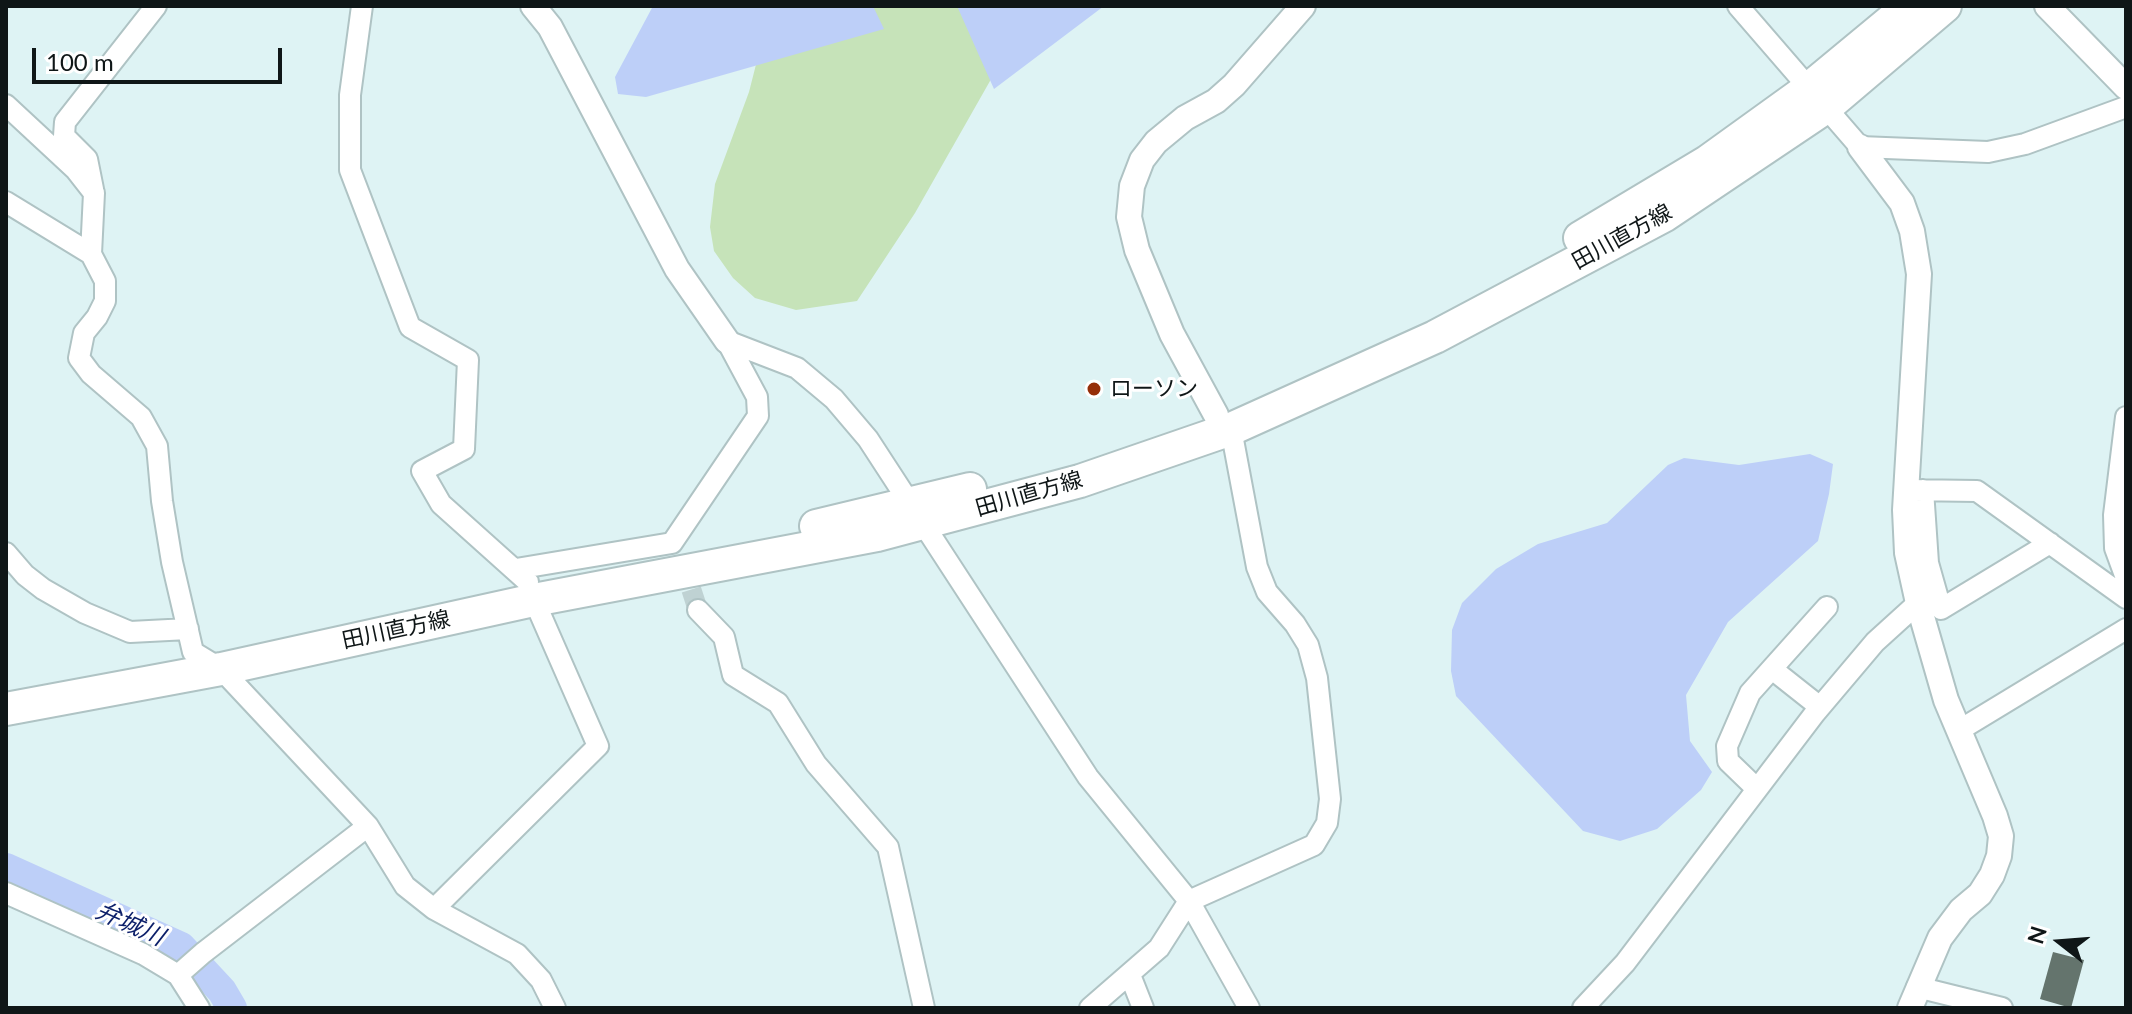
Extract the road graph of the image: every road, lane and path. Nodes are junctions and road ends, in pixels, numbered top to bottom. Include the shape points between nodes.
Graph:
1 (156, 6) edge
2 (362, 6) edge
3 (533, 6) edge
4 (1303, 6) edge
5 (1738, 6) edge
6 (1909, 6) edge
7 (1945, 6) edge
8 (2047, 6) edge
9 (2126, 87) edge
10 (1818, 97) junction
11 (6, 105) edge
12 (2126, 107) edge
13 (1860, 147) junction
14 (94, 193) junction
15 (6, 202) edge
16 (91, 254) junction
17 (727, 341) junction
18 (2126, 417) edge
19 (1223, 422) junction
20 (1914, 490) junction
21 (918, 514) junction
22 (2050, 543) junction
23 (676, 550) junction
24 (6, 553) edge
25 (2126, 578) edge
26 (526, 584) junction
27 (2126, 598) edge
28 (1918, 603) junction
29 (1827, 607) dead end
30 (698, 610) tunnel mouth
31 (2126, 629) edge
32 (190, 640) junction
33 (221, 669) junction
34 (1772, 669) junction
35 (6, 691) edge
36 (1820, 707) junction
37 (6, 709) edge
38 (1958, 731) junction
39 (1757, 789) junction
40 (368, 826) junction
41 (6, 893) edge
42 (1189, 901) junction
43 (434, 909) junction
44 (181, 972) junction
45 (1130, 975) junction
46 (1913, 998) edge
47 (199, 1008) edge
48 (555, 1008) edge
49 (924, 1008) edge
50 (1090, 1008) edge
51 (1143, 1008) edge
52 (1249, 1008) edge
53 (1583, 1008) edge
54 (2002, 1008) edge

1 - 14 street via 65,122 64,136 87,159
2 - 26 street via 350,95 350,170 410,327 468,360 464,449 422,471 441,504
3 - 17 street via 550,27 677,269
4 - 19 street via 1234,85 1156,142 1132,186 1129,217 1137,250 1172,334
5 - 10 street
6 - 10 main road, 田川直方線
7 - 10 main road, 田川直方線
8 - 9 street
10 - 13 street
10 - 19 main road, 田川直方線 via 1426,323
11 - 14 street
12 - 13 street via 1988,152
13 - 20 street via 1902,203 1919,274
14 - 16 street
15 - 16 street
16 - 32 street via 105,281 105,301 84,333 79,358 141,417 157,446 172,562
17 - 21 street via 797,368 834,399
17 - 23 street via 757,397 758,416
18 - 25 street via 2114,515 2115,548
19 - 21 main road, 田川直方線 via 1061,466
19 - 42 street via 1257,567 1267,592 1308,645 1317,678 1330,799 1327,823 1314,845
20 - 22 street via 1977,491
20 - 22 street via 1941,609
20 - 28 street via 1907,553
21 - 23 main road, 田川直方線
21 - 26 main road, 田川直方線 via 877,535
21 - 42 street via 1088,777
22 - 27 street
23 - 26 main road, 田川直方線
24 - 32 street via 43,589 85,613 130,632
26 - 32 main road, 田川直方線
26 - 33 main road, 田川直方線
26 - 43 street via 598,746
28 - 36 street via 1875,642
28 - 38 street
29 - 34 street
30 - 49 street via 724,637 733,675 778,703 816,764 888,847
31 - 38 street
32 - 33 street
32 - 35 main road, 田川直方線
33 - 37 main road, 田川直方線
33 - 40 street
34 - 36 street
34 - 39 street via 1750,693 1727,746 1728,761
36 - 39 street
38 - 46 street via 1995,816 1999,856 1980,894 1940,938
39 - 53 street via 1625,963
40 - 43 street via 405,886
40 - 44 street
41 - 44 street
42 - 45 street via 1159,948
42 - 52 street
43 - 48 street via 517,954 541,980
44 - 47 street
45 - 50 street
45 - 51 street
46 - 54 street

